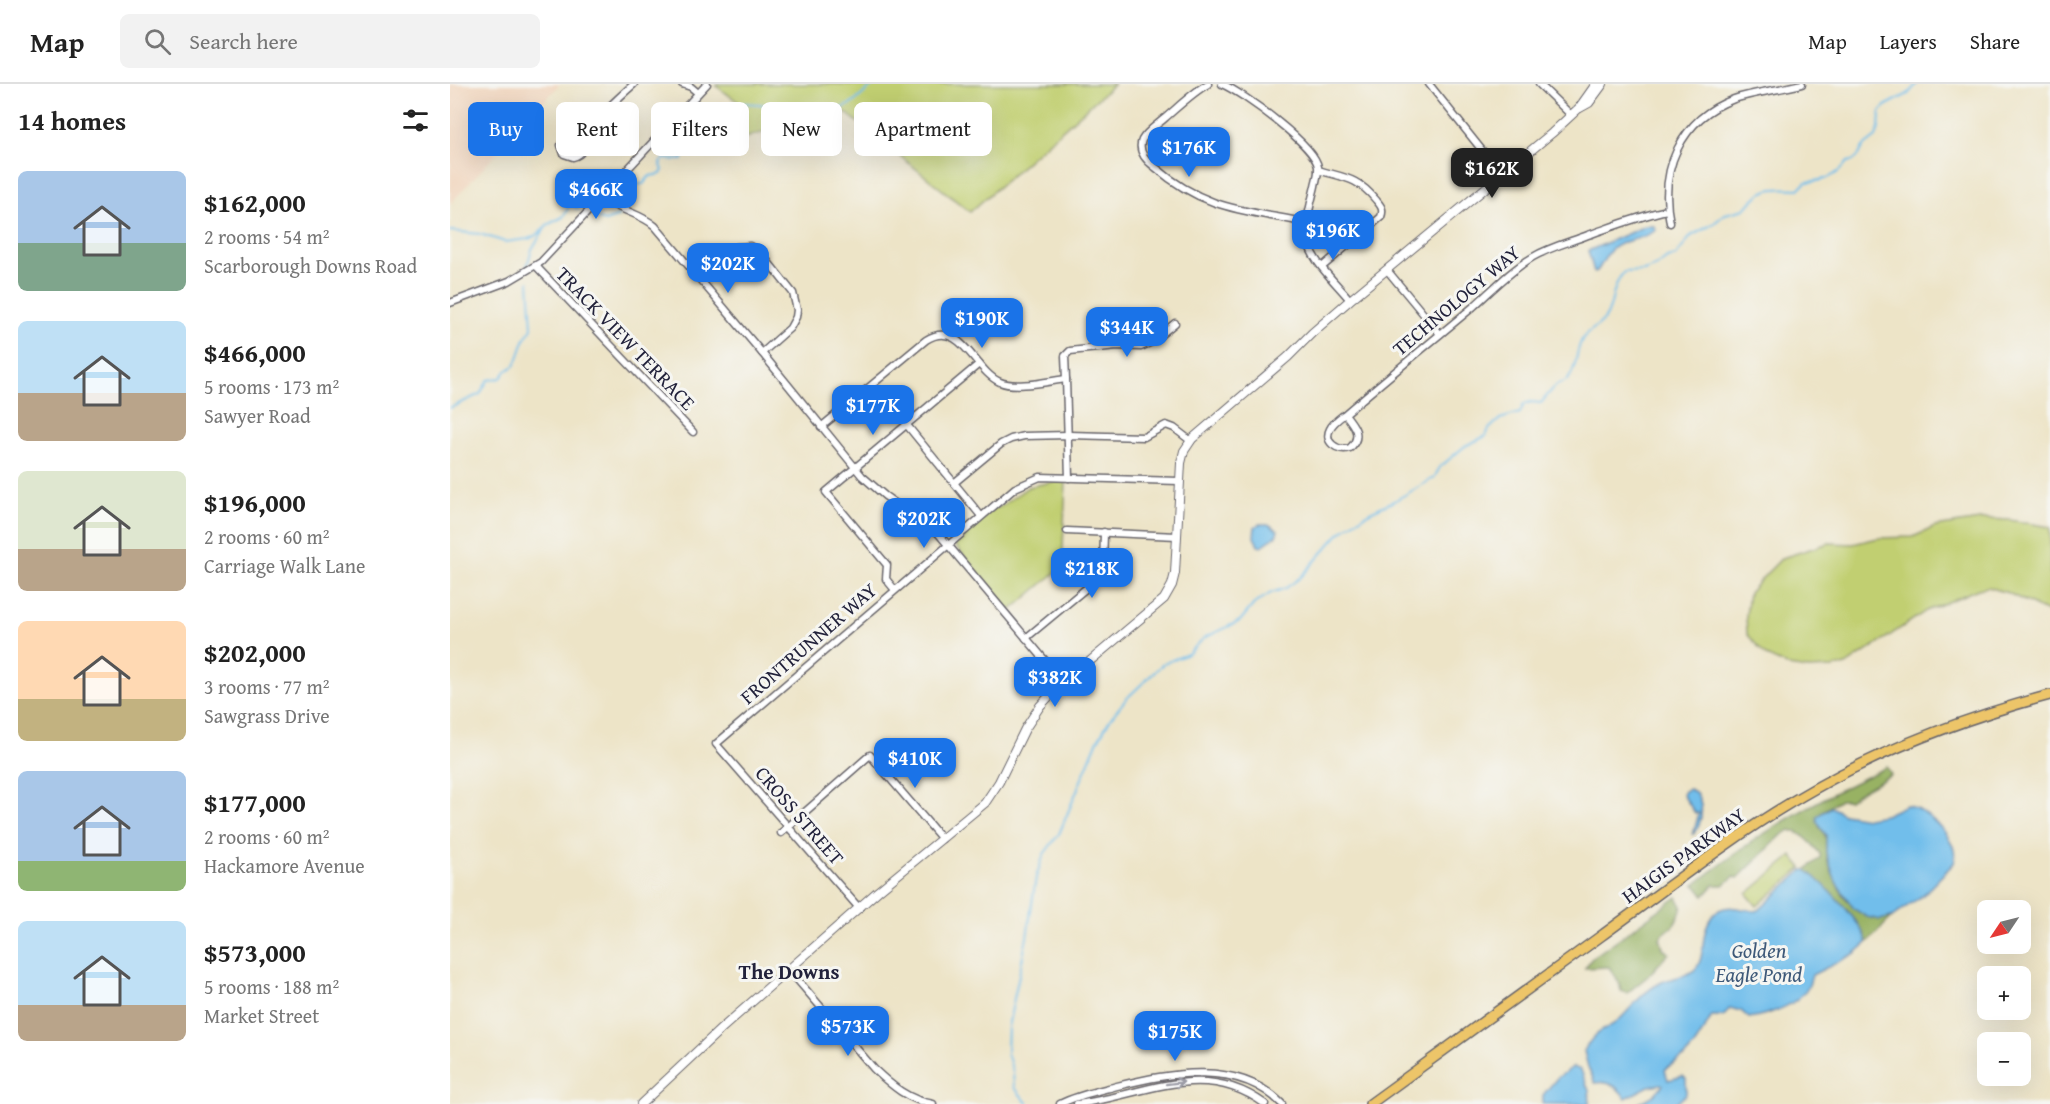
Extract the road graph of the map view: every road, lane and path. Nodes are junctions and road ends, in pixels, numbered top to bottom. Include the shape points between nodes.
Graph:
1 (634, 84) edge
2 (682, 84) edge
3 (707, 84) edge
4 (1208, 84) edge
5 (1222, 84) edge
6 (1429, 84) edge
7 (1539, 84) edge
8 (1596, 84) edge
9 (1603, 84) edge
10 (1802, 84) edge
11 (698, 93) junction
12 (616, 102) edge
13 (1579, 108) junction
14 (1571, 115) junction
15 (585, 133) joint
16 (1318, 170) junction
17 (1501, 174) junction
18 (602, 196) junction
19 (1667, 210) junction
20 (1308, 223) junction
21 (1670, 223) dead end
22 (536, 266) junction
23 (1322, 267) junction
24 (1387, 270) junction
25 (699, 278) junction
26 (1350, 300) junction
27 (450, 303) edge
28 (1175, 322) dead end
29 (1440, 334) junction
30 (762, 353) junction
31 (979, 364) junction
32 (1066, 379) junction
33 (1345, 414) junction
34 (906, 424) junction
35 (821, 427) junction
36 (693, 432) dead end
37 (1069, 435) junction
38 (1191, 441) junction
39 (855, 467) junction
40 (1070, 478) junction
41 (1179, 481) junction
42 (954, 483) junction
43 (981, 516) junction
44 (1067, 531) dead end
45 (1104, 532) junction
46 (1176, 536) junction
47 (949, 544) junction
48 (895, 590) junction
49 (1026, 638) junction
50 (1064, 683) junction
51 (2050, 695) edge
52 (716, 744) joint
53 (788, 827) junction
54 (781, 833) dead end
55 (942, 839) junction
56 (859, 908) junction
57 (789, 970) junction
58 (641, 1104) edge
59 (933, 1104) edge
60 (1060, 1104) edge
61 (1077, 1104) edge
62 (1265, 1104) edge
63 (1282, 1104) edge
64 (1370, 1104) edge

1 - 12 street
2 - 11 street
3 - 11 street
4 - 20 street via 1144,137 1144,157 1170,180 1208,201
5 - 16 street via 1250,100 1293,135 1314,156
6 - 17 street
7 - 14 street
8 - 13 street
9 - 13 street via 1589,103
10 - 19 street via 1735,99 1700,120 1672,160 1666,184
11 - 18 street
13 - 14 street
14 - 17 street
15 - 15 street via 581,154 564,154 561,145 566,137
16 - 20 street
16 - 23 street via 1361,183 1383,211
17 - 24 street
18 - 22 street
18 - 25 street via 650,222
19 - 21 street
19 - 29 street, TECHNOLOGY WAY via 1536,255
20 - 23 street via 1309,245
22 - 27 street via 509,281
22 - 36 street, TRACK VIEW TERRACE
23 - 26 street
24 - 26 street
24 - 29 street
25 - 30 street
25 - 30 street via 737,247 747,245 761,253 793,292 797,310 790,328
26 - 38 street
28 - 32 street via 1141,347 1067,352
29 - 33 street, TECHNOLOGY WAY
30 - 35 street
31 - 32 street via 995,380 1008,385
31 - 34 street
31 - 35 street via 955,338 930,338
32 - 37 street
33 - 33 street, TECHNOLOGY WAY via 1329,431 1332,444 1340,449 1350,448 1358,435
34 - 39 street
34 - 42 street
35 - 39 street
37 - 38 street via 1144,437 1166,425
37 - 40 street
37 - 42 street via 1011,439
38 - 41 street via 1182,455
39 - 47 street via 870,484
39 - 48 street via 826,492 887,565 886,579
40 - 41 street, FRONTRUNNER WAY
40 - 43 street, FRONTRUNNER WAY via 1040,477 1027,482
41 - 46 street
42 - 43 street
43 - 47 street, FRONTRUNNER WAY
44 - 45 street
45 - 46 street
45 - 49 street via 1101,576
46 - 50 street via 1174,578 1164,599
47 - 48 street, FRONTRUNNER WAY
47 - 49 street
48 - 52 street, FRONTRUNNER WAY
49 - 50 street
50 - 55 street via 1033,716 992,795
51 - 64 main road, HAIGIS PARKWAY via 1918,739 1843,773 1780,809
52 - 53 street, CROSS STREET
53 - 54 street
53 - 55 street via 870,755
53 - 56 street, CROSS STREET
55 - 56 street
56 - 57 street
57 - 58 street
57 - 59 street via 874,1069 905,1095
60 - 63 street via 1143,1080 1209,1073 1249,1083
61 -> 62 street via 1177,1082 1199,1081 1243,1091

